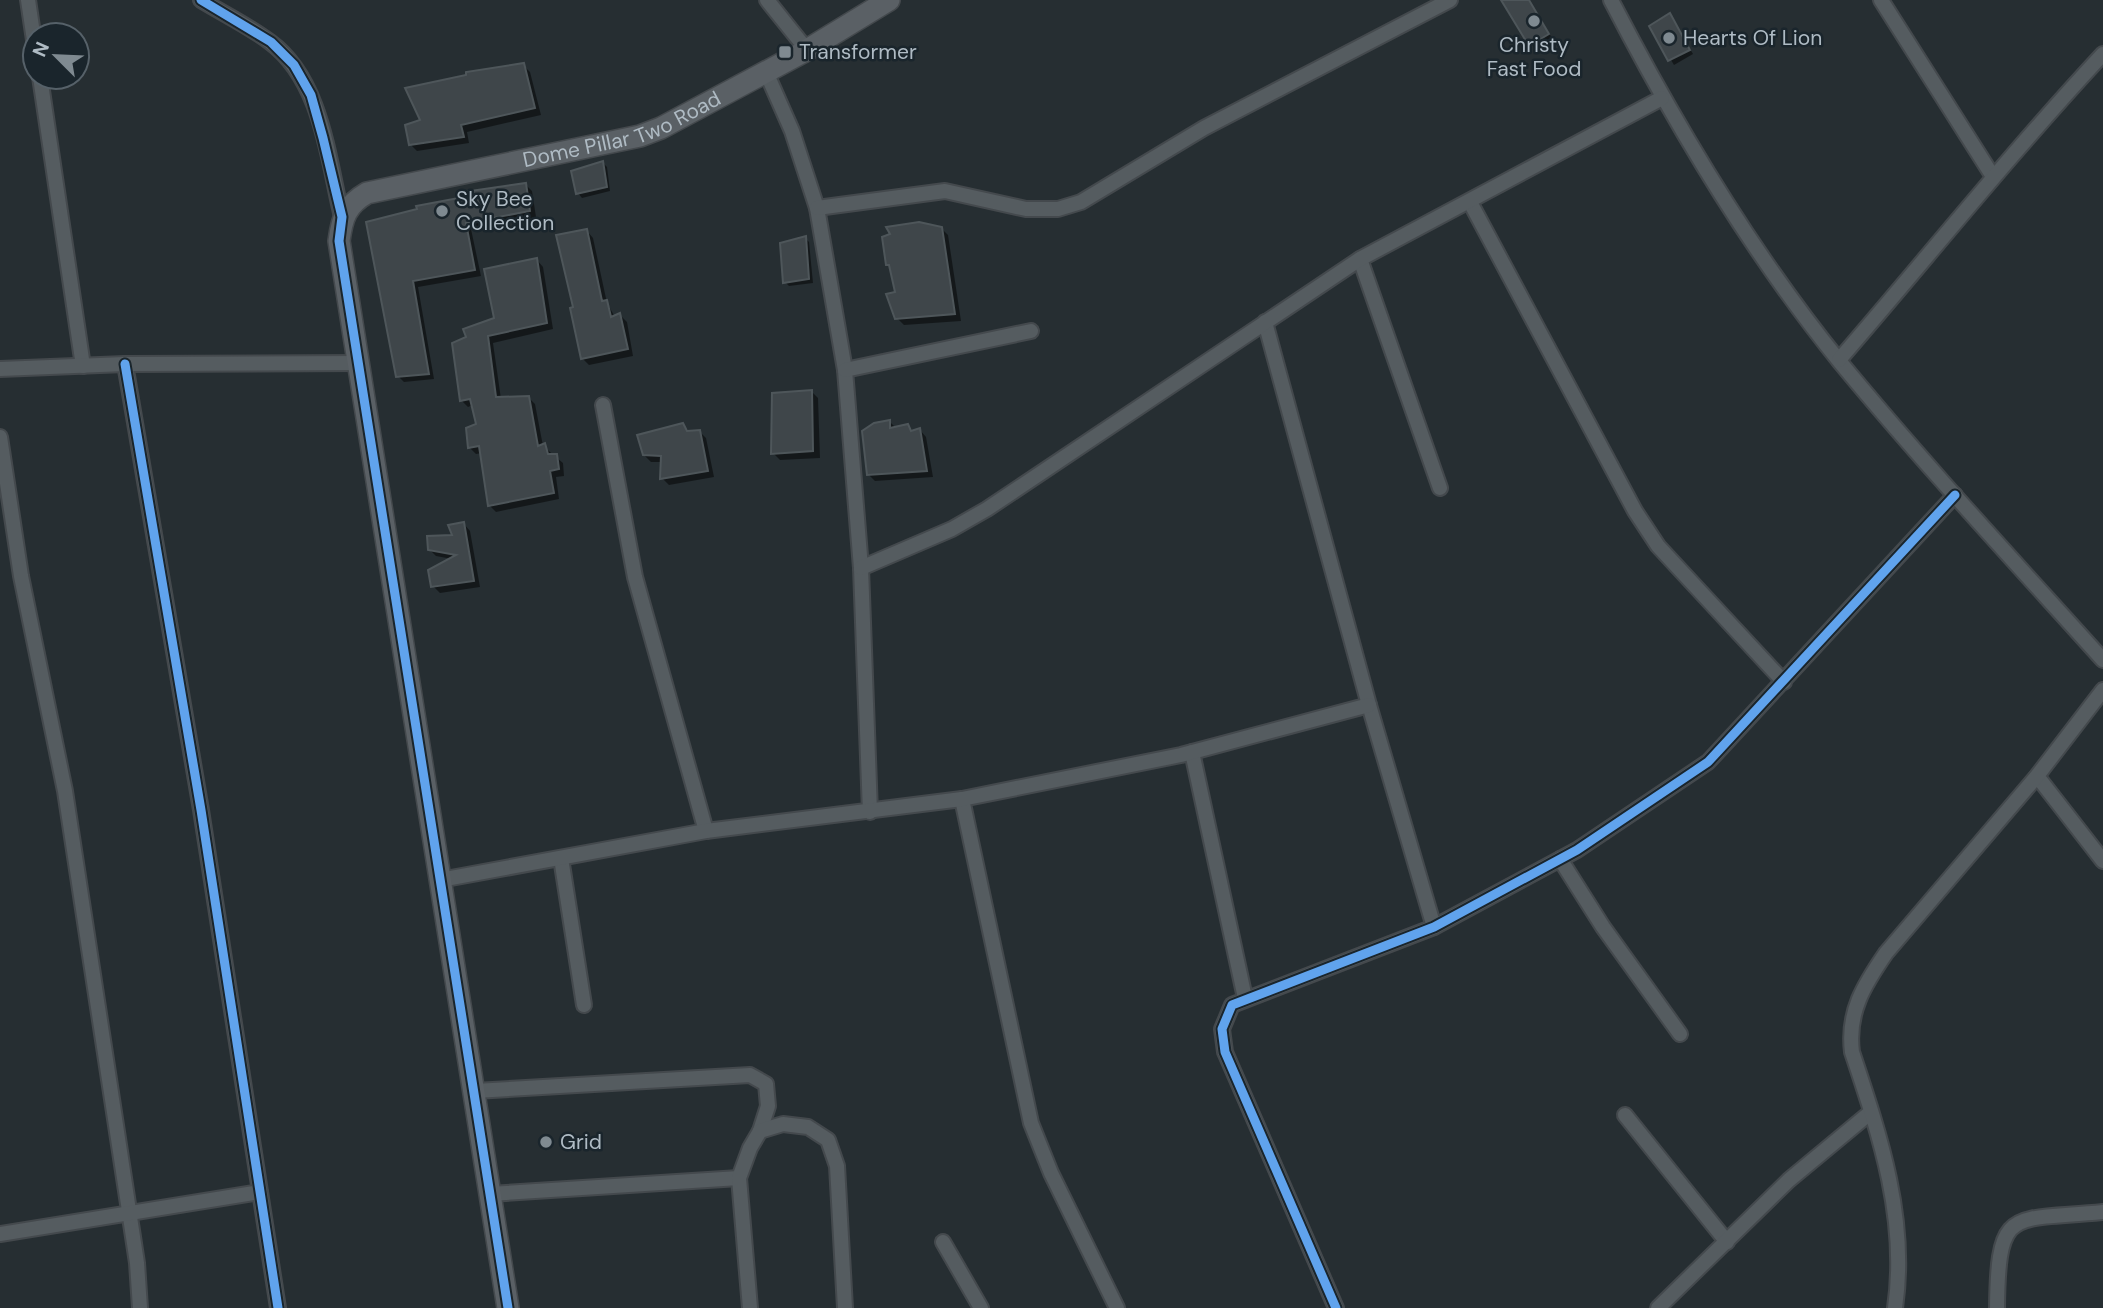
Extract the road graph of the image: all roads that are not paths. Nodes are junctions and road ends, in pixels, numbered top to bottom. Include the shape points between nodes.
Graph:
1 (28, 0) edge
2 (201, 0) edge
3 (767, 0) edge
4 (890, 0) edge
5 (1450, 0) edge
6 (1611, 0) edge
7 (1881, 0) edge
8 (31, 21) edge
9 (807, 50) junction
10 (2103, 54) edge
11 (766, 72) junction
12 (42, 91) edge
13 (1662, 98) junction
14 (1992, 175) junction
15 (1470, 202) junction
16 (817, 208) junction
17 (342, 217) junction
18 (1360, 259) junction
19 (1265, 322) junction
20 (1031, 331) dead end
21 (1839, 360) junction
22 (361, 363) junction
23 (125, 364) junction
24 (83, 366) junction
25 (0, 369) edge
26 (845, 370) junction
27 (603, 405) dead end
28 (0, 437) edge
29 (1440, 488) dead end
30 (1955, 495) junction
31 (861, 568) junction
32 (2103, 660) edge
33 (1784, 682) junction
34 (2103, 690) edge
35 (1369, 705) junction
36 (1192, 751) junction
37 (2037, 776) junction
38 (962, 799) junction
39 (870, 812) junction
40 (706, 831) junction
41 (561, 858) junction
42 (1560, 859) junction
43 (2103, 860) edge
44 (440, 880) junction
45 (1434, 927) junction
46 (1245, 998) junction
47 (584, 1005) dead end
48 (1681, 1034) dead end
49 (475, 1091) junction
50 (1871, 1111) junction
51 (1625, 1115) dead end
52 (761, 1131) junction
53 (739, 1178) junction
54 (260, 1192) junction
55 (490, 1194) junction
56 (2103, 1212) edge
57 (129, 1213) junction
58 (0, 1234) edge
59 (943, 1242) dead end
60 (1727, 1242) junction
61 (140, 1308) edge
62 (278, 1308) edge
63 (508, 1308) edge
64 (750, 1308) edge
65 (845, 1308) edge
66 (981, 1308) edge
67 (1117, 1308) edge
68 (1336, 1308) edge
69 (1658, 1308) edge
70 (1895, 1308) edge
71 (1997, 1308) edge

1 - 8 street
2 - 17 street via 271,43 294,65 311,96
3 - 9 street
4 - 9 street, Dome Pillar Two Road
5 - 16 street via 1204,128 1081,202 1058,209 1026,209 945,191
6 - 13 street
7 - 14 street
9 - 11 street, Dome Pillar Two Road
10 - 14 street
11 - 16 street via 792,131
11 - 17 street, Dome Pillar Two Road via 640,136 367,193
12 - 24 street
13 - 15 street
13 - 21 street via 1746,233
14 - 21 street via 1966,212
15 - 18 street
15 - 33 street via 1635,511 1658,545
16 - 26 street
17 - 22 street via 340,241
18 - 19 street
18 - 29 street
19 - 31 street via 987,509
19 - 35 street
20 - 26 street
21 - 30 street
22 - 23 street
22 - 44 street
23 - 24 street
23 - 54 street
24 - 25 street
26 - 31 street
27 - 40 street via 635,577
28 - 57 street via 65,791
30 - 32 street
30 - 33 street
31 - 39 street
33 - 42 street via 1707,762
34 - 37 street
35 - 36 street
35 - 45 street
36 - 38 street
36 - 46 street
37 - 43 street
37 - 50 street via 1864,985 1849,1031
38 - 39 street
38 - 67 street via 1031,1123
39 - 40 street
40 - 41 street
41 - 44 street
41 - 47 street
42 - 45 street
42 - 48 street
44 - 49 street
45 - 46 street via 1293,984
46 - 68 street via 1225,1016 1225,1052
49 - 52 street via 750,1075 766,1084 768,1106
49 - 55 street
50 - 60 street via 1789,1180
50 - 70 street via 1893,1187 1898,1225
51 - 60 street
52 - 53 street
52 - 65 street via 783,1124 808,1127 828,1140 837,1166
53 - 55 street
53 - 64 street
54 - 57 street
54 - 62 street
55 - 63 street
56 - 71 street via 2022,1220 2008,1228 1997,1261
57 - 58 street
57 - 61 street
59 - 66 street
60 - 69 street

